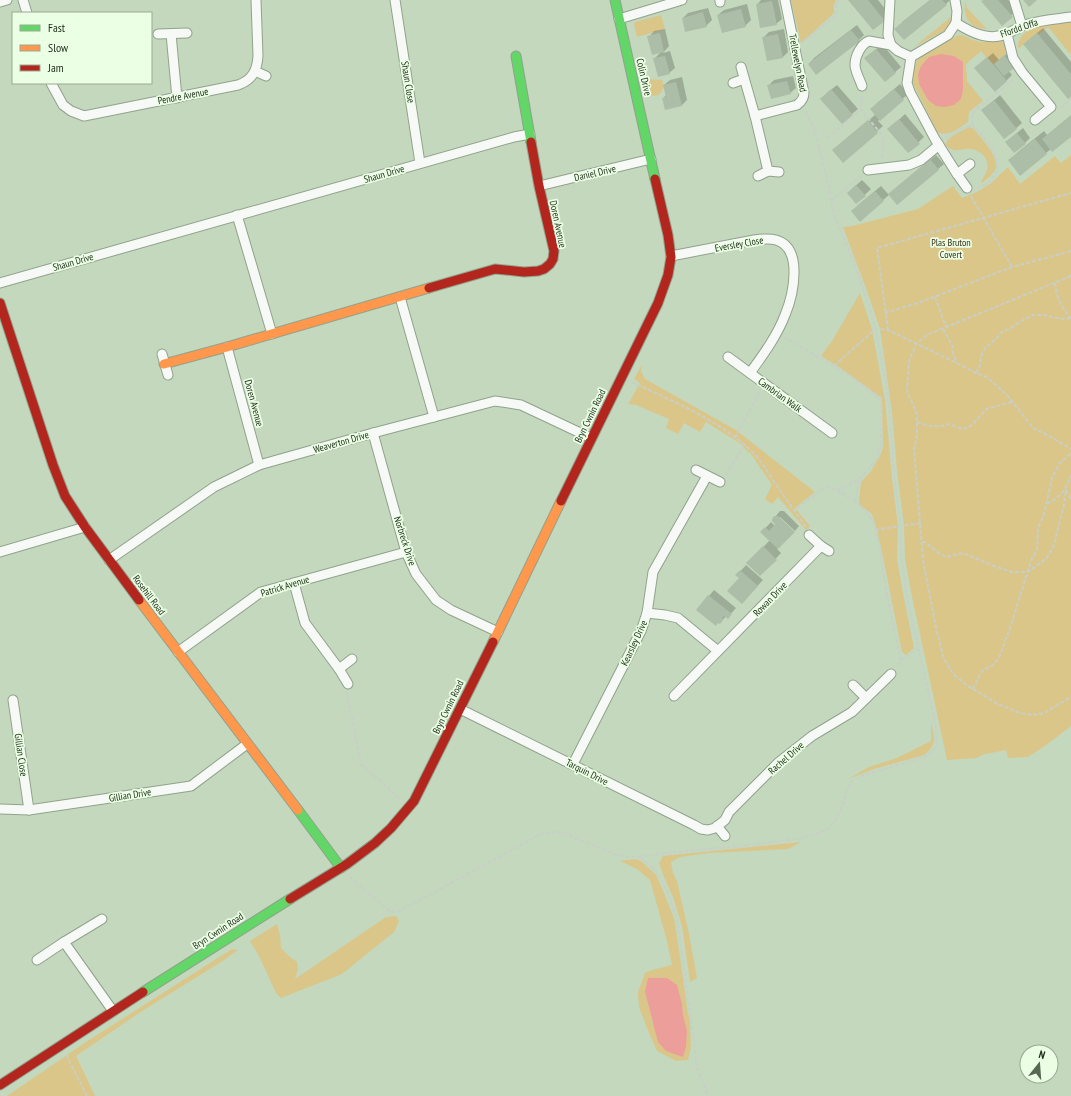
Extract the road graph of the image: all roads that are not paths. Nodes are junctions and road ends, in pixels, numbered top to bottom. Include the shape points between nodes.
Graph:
1 (7, 0) edge
2 (23, 0) edge
3 (256, 0) edge
4 (395, 0) edge
5 (615, 0) edge
6 (682, 0) edge
7 (785, 0) edge
8 (890, 0) edge
9 (955, 0) edge
10 (1014, 0) edge
11 (0, 2) edge
12 (27, 12) edge
13 (1071, 17) edge
14 (619, 19) junction
15 (956, 23) junction
16 (1022, 26) junction
17 (186, 33) dead end
18 (158, 34) dead end
19 (171, 34) junction
20 (1007, 34) junction
21 (891, 45) junction
22 (516, 56) dead end
23 (911, 56) junction
24 (741, 67) dead end
25 (255, 71) junction
26 (266, 76) dead end
27 (744, 79) junction
28 (734, 83) dead end
29 (52, 84) edge
30 (862, 86) road end
31 (177, 98) junction
32 (755, 116) junction
33 (1035, 120) dead end
34 (530, 134) junction
35 (938, 144) junction
36 (651, 159) junction
37 (420, 164) junction
38 (970, 164) dead end
39 (868, 170) road end
40 (768, 172) junction
41 (779, 172) dead end
42 (957, 174) junction
43 (758, 176) dead end
44 (539, 186) junction
45 (968, 190) road end
46 (238, 215) junction
47 (671, 256) junction
48 (0, 283) edge
49 (400, 297) junction
50 (0, 303) edge
51 (272, 334) junction
52 (227, 347) junction
53 (162, 354) dead end
54 (728, 357) dead end
55 (164, 364) junction
56 (750, 373) junction
57 (168, 375) dead end
58 (434, 417) junction
59 (374, 433) junction
60 (832, 433) dead end
61 (591, 438) junction
62 (259, 465) junction
63 (696, 470) dead end
64 (707, 476) junction
65 (720, 482) road end
66 (85, 527) junction
67 (810, 535) road end
68 (821, 546) junction
69 (830, 551) dead end
70 (0, 552) edge
71 (406, 552) junction
72 (109, 560) junction
73 (294, 583) junction
74 (647, 613) junction
75 (498, 632) junction
76 (718, 651) junction
77 (178, 652) junction
78 (352, 659) dead end
79 (339, 669) junction
80 (891, 674) road end
81 (348, 684) road end
82 (853, 685) dead end
83 (674, 696) dead end
84 (866, 698) junction
85 (13, 700) dead end
86 (460, 709) junction
87 (247, 744) junction
88 (573, 764) junction
89 (0, 809) edge
90 (29, 810) junction
91 (716, 827) junction
92 (725, 836) dead end
93 (343, 871) junction
94 (102, 919) dead end
95 (64, 942) junction
96 (37, 960) dead end
97 (112, 1011) junction
98 (0, 1085) edge

1 - 11 street
2 - 12 street
3 - 25 street via 258,64
4 - 37 street, Shaun Close
5 - 14 street, Colin Drive
6 - 14 street
7 - 32 street, Trellewelyn Road via 804,97 797,105
8 - 21 street via 888,35
9 - 15 street
10 - 16 street
13 - 16 street, Ffordd Offa via 1038,21
14 - 36 street, Colin Drive
15 - 20 street, Ffordd Offa via 988,37
15 - 23 street via 948,35
16 - 20 street, Ffordd Offa
17 - 19 street
18 - 19 street
19 - 31 street
20 - 33 street via 1014,58 1022,72 1051,107
21 - 23 street
21 - 30 street via 869,41 861,48 854,66
22 - 34 street, Doren Avenue
23 - 35 street via 907,83
24 - 27 street
25 - 26 street
25 - 31 street, Pendre Avenue via 244,83
27 - 28 street
27 - 32 street
29 - 31 street, Pendre Avenue via 63,105 84,116
32 - 40 street
34 - 37 street, Shaun Drive
34 - 44 street, Doren Avenue
35 - 39 street via 921,160 909,165
35 - 42 street
36 - 44 street, Daniel Drive
36 - 47 street, Bryn Cwnin Road
37 - 46 street, Shaun Drive
38 - 42 street
40 - 41 street
40 - 43 street
42 - 45 street
44 - 49 street, Doren Avenue via 554,251 548,268 532,273 496,269
46 - 48 street, Shaun Drive
46 - 51 street
47 - 56 street, Eversley Close via 767,239 783,243 788,249 794,266 791,298 776,332
47 - 61 street, Bryn Cwnin Road via 667,280 658,303
49 - 51 street, Doren Avenue
49 - 58 street
50 - 66 street, Rosehill Road via 53,466 65,496
51 - 52 street, Doren Avenue
52 - 55 street, Doren Avenue
52 - 62 street, Doren Avenue
53 - 55 street
54 - 56 street, Cambrian Walk
55 - 57 street
56 - 60 street, Cambrian Walk
58 - 59 street, Weaverton Drive
58 - 61 street, Weaverton Drive via 495,401 521,405
59 - 62 street, Weaverton Drive
59 - 71 street, Norbreck Drive
61 - 75 street, Bryn Cwnin Road
62 - 72 street, Weaverton Drive via 214,486
63 - 64 street
64 - 65 street
64 - 74 street, Kearsley Drive via 653,572
66 - 70 street
66 - 72 street, Rosehill Road
67 - 68 street
68 - 69 street
68 - 76 street, Rowan Drive
71 - 73 street, Patrick Avenue
71 - 75 street, Norbreck Drive via 416,574 436,600 451,610
72 - 77 street, Rosehill Road
73 - 77 street, Patrick Avenue via 261,592
73 - 79 street via 305,623
74 - 76 street via 678,618
74 - 88 street, Kearsley Drive via 641,631
75 - 86 street, Bryn Cwnin Road
76 - 83 street, Rowan Drive
77 - 87 street, Rosehill Road
78 - 79 street
79 - 81 street
80 - 84 street, Rachel Drive
82 - 84 street
84 - 91 street, Rachel Drive via 852,712 812,736 779,762
85 - 90 street, Gillian Close
86 - 88 street, Tarquin Drive
86 - 93 street, Bryn Cwnin Road via 414,801 396,823
87 - 90 street, Gillian Drive via 191,786
87 - 93 street, Rosehill Road
88 - 91 street, Tarquin Drive via 701,829
89 - 90 street, Gillian Drive
91 - 92 street
93 - 97 street, Bryn Cwnin Road via 262,916
94 - 95 street
95 - 96 street
95 - 97 street
97 - 98 street, Bryn Cwnin Road

